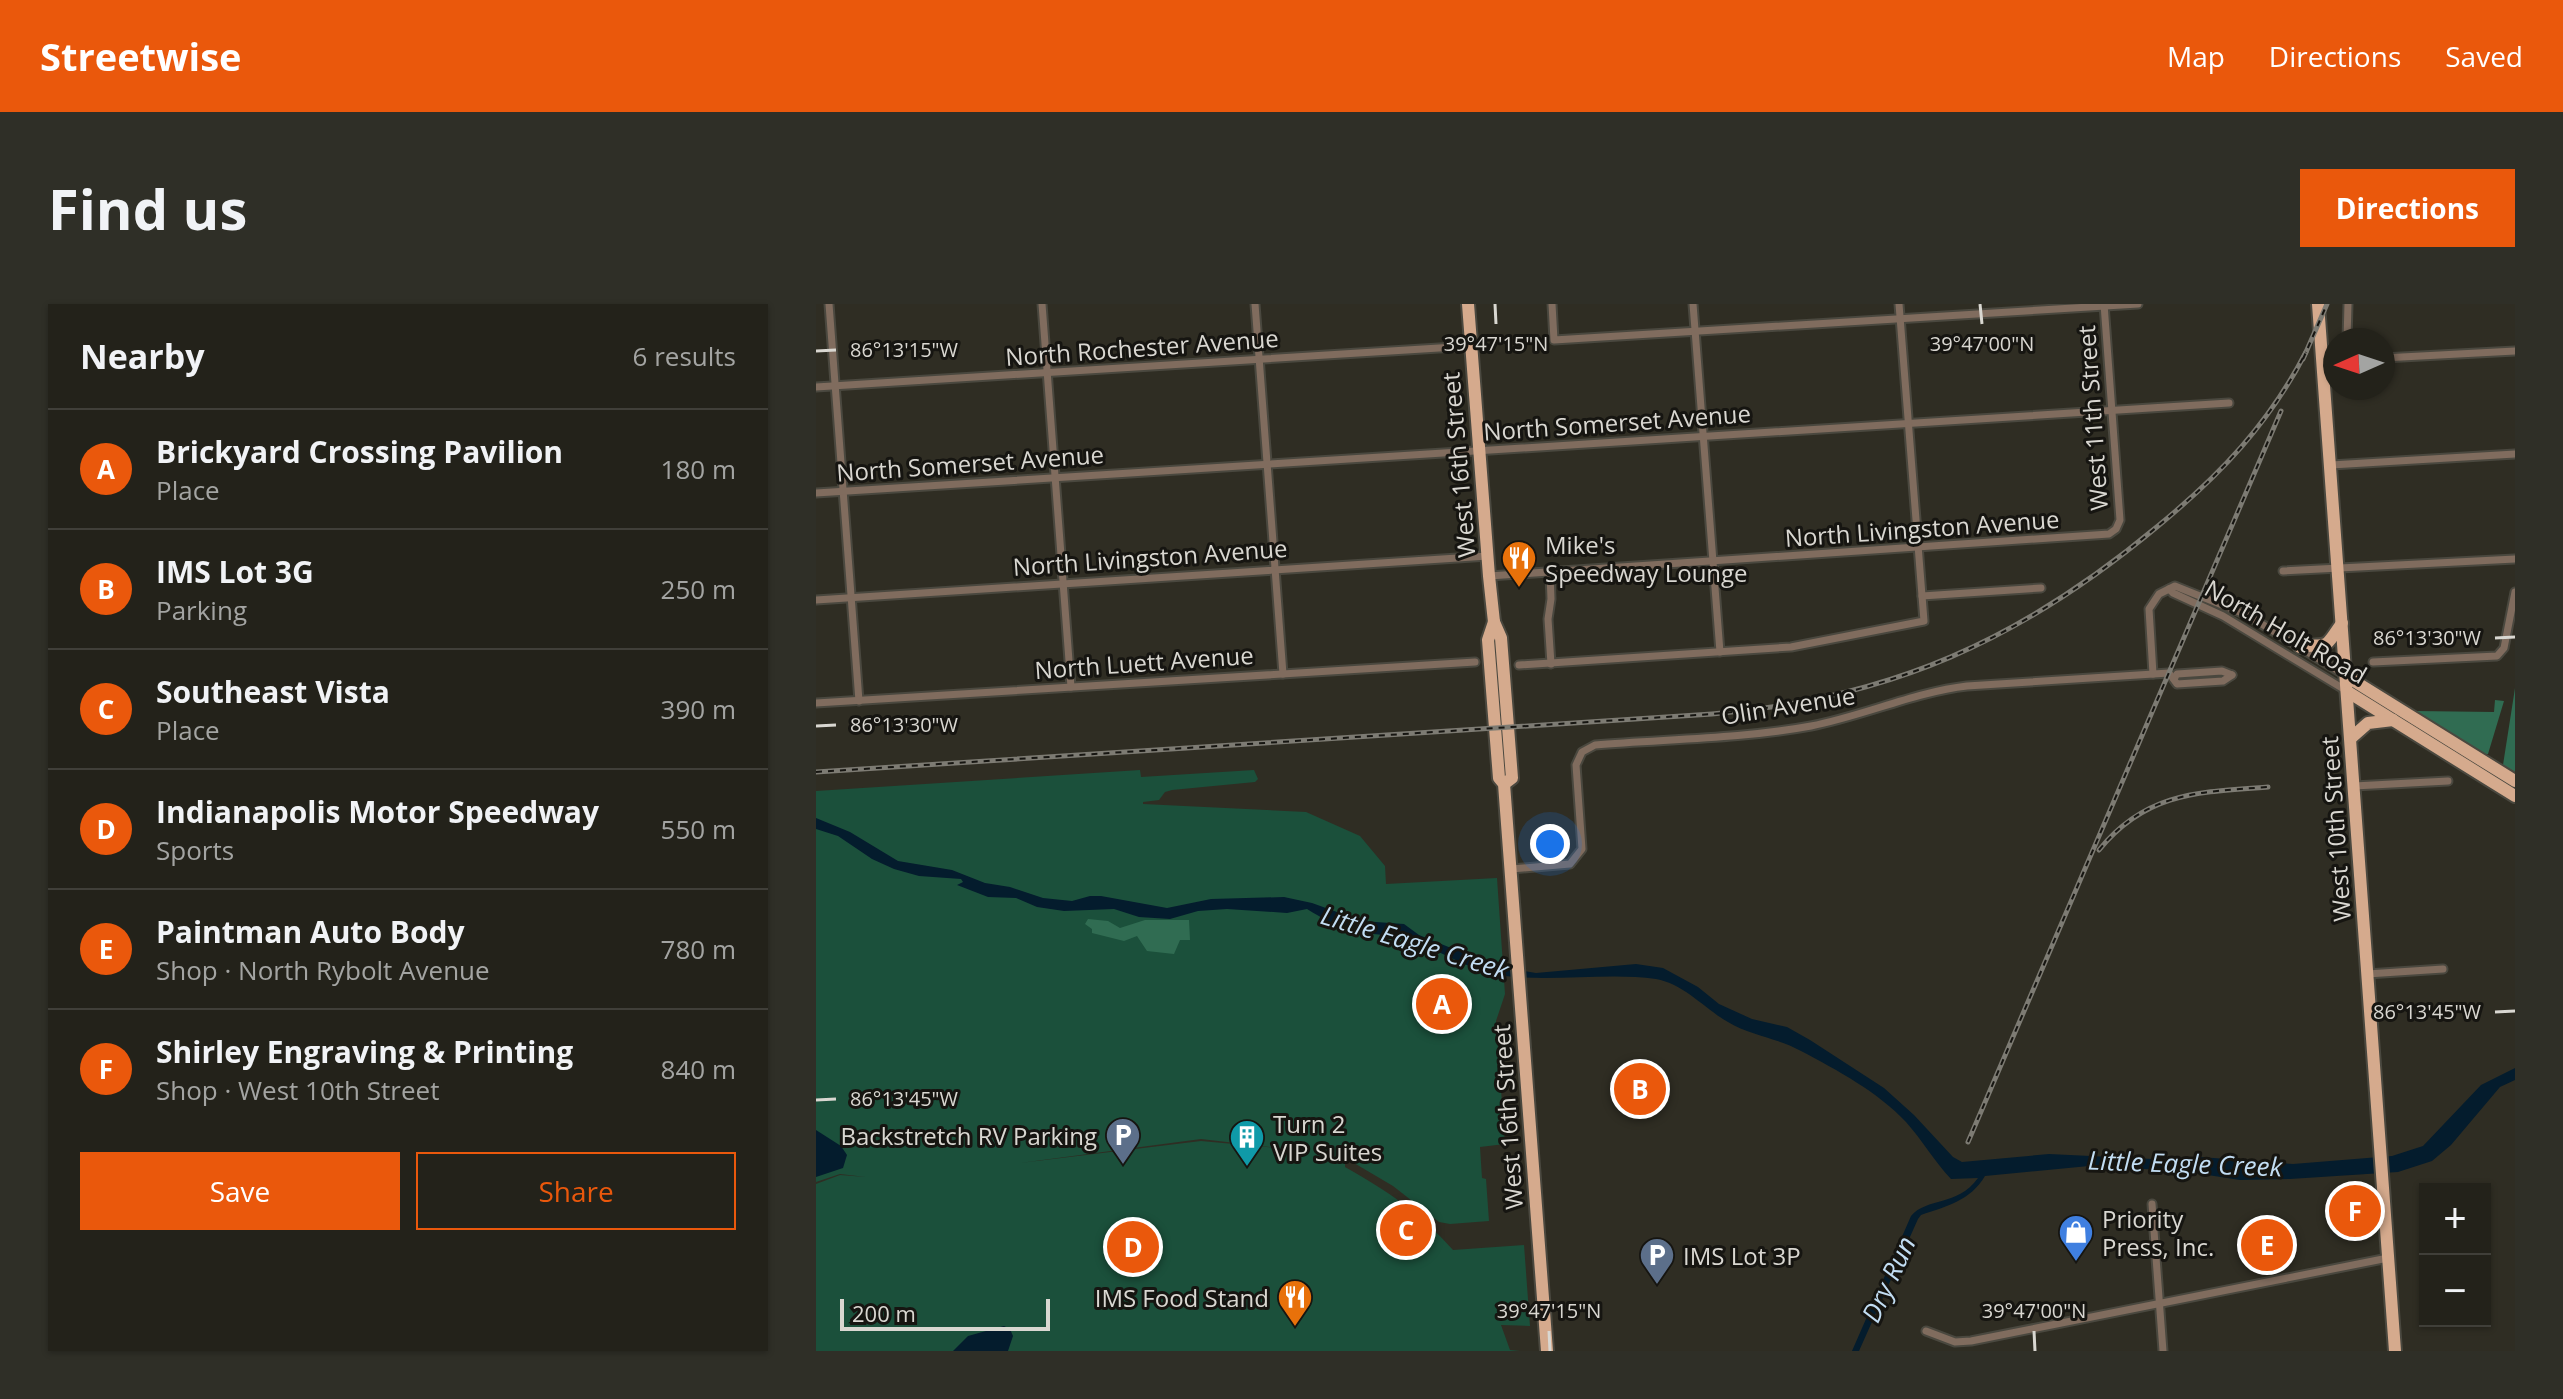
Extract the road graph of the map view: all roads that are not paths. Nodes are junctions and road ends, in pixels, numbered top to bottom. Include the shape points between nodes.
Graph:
1 (829, 304) edge
2 (1042, 304) edge
3 (1255, 304) edge
4 (1468, 304) edge
5 (1552, 304) edge
6 (1693, 304) edge
7 (1899, 304) edge
8 (2138, 304) edge
9 (2318, 304) edge
10 (2348, 304) edge
11 (2104, 305) edge
12 (1900, 319) junction
13 (2347, 328) edge
14 (1695, 332) junction
15 (1471, 346) junction
16 (2515, 351) edge
17 (2395, 357) edge
18 (1259, 359) junction
19 (1047, 373) junction
20 (835, 386) junction
21 (816, 387) edge
22 (2229, 403) dead end
23 (2113, 411) junction
24 (1908, 424) junction
25 (1704, 437) junction
26 (1479, 451) junction
27 (2515, 454) edge
28 (1267, 464) junction
29 (2331, 465) junction
30 (1055, 478) junction
31 (843, 491) junction
32 (816, 493) edge
33 (2116, 529) joint
34 (1918, 549) junction
35 (1488, 556) junction
36 (2515, 559) edge
37 (1713, 562) junction
38 (2338, 568) junction
39 (1275, 569) junction
40 (2283, 571) dead end
41 (1550, 573) junction
42 (1489, 576) junction
43 (1063, 582) junction
44 (2041, 588) dead end
45 (2169, 589) junction
46 (2515, 592) edge
47 (1922, 596) junction
48 (852, 598) junction
49 (816, 600) edge
50 (2342, 623) junction
51 (2300, 647) junction
52 (1720, 652) junction
53 (1475, 662) dead end
54 (2373, 662) dead end
55 (1551, 664) junction
56 (1519, 665) dead end
57 (1283, 674) junction
58 (2153, 674) junction
59 (2346, 676) junction
60 (2174, 679) junction
61 (1071, 687) junction
62 (2348, 692) junction
63 (859, 701) junction
64 (816, 703) edge
65 (2393, 720) junction
66 (2351, 738) junction
67 (2448, 781) dead end
68 (2515, 781) edge
69 (2354, 786) junction
70 (2515, 796) edge
71 (1511, 869) junction
72 (2443, 969) dead end
73 (2367, 974) junction
74 (2152, 1204) dead end
75 (2388, 1258) junction
76 (2160, 1304) junction
77 (1926, 1331) dead end
78 (1547, 1351) edge
79 (2163, 1351) edge
80 (2395, 1351) edge

1 - 20 street
2 - 19 street
3 - 18 street
4 - 15 main road, West 16th Street
5 - 14 street via 1554,340
6 - 14 street
7 - 12 street
8 - 11 street
9 - 29 main road, West 10th Street
10 - 13 street
11 - 12 street
11 - 23 street, West 11th Street
12 - 14 street
12 - 24 street
14 - 25 street
15 - 18 street, North Rochester Avenue
15 - 26 main road, West 16th Street
16 - 17 street
18 - 19 street, North Rochester Avenue
18 - 28 street
19 - 20 street, North Rochester Avenue
19 - 30 street
20 - 21 street, North Rochester Avenue
20 - 31 street
22 - 23 street, North Somerset Avenue
23 - 24 street, North Somerset Avenue
23 - 33 street, West 11th Street via 2120,520
24 - 25 street, North Somerset Avenue
24 - 34 street
25 - 26 street, North Somerset Avenue
25 - 37 street
26 - 28 street, North Somerset Avenue
26 - 35 main road, West 16th Street
27 - 29 street
28 - 30 street, North Somerset Avenue
28 - 39 street
29 - 38 main road, West 10th Street
30 - 31 street, North Somerset Avenue
30 - 43 street
31 - 32 street, North Somerset Avenue
31 - 48 street
33 - 34 street, North Livingston Avenue via 2103,536
34 - 37 street, North Livingston Avenue
34 - 47 street
35 - 39 street, North Livingston Avenue
35 - 42 main road, West 16th Street
36 - 38 street
37 - 41 street, North Livingston Avenue
37 - 52 street
38 - 40 street
38 - 50 main road, West 10th Street
39 - 43 street, North Livingston Avenue
39 - 57 street
41 - 42 street, North Livingston Avenue
41 - 55 street
42 - 71 main road, West 16th Street via 1494,622 1488,640
43 - 48 street, North Livingston Avenue
43 - 61 street
44 - 47 street
45 - 51 street, North Holt Road via 2175,586 2247,615
45 - 58 street via 2155,597 2149,609
45 - 62 street, North Holt Road
46 - 54 street via 2504,648 2497,656
47 - 52 street via 1924,621 1814,644
48 - 49 street, North Livingston Avenue
48 - 63 street
50 - 51 main road via 2323,646
50 - 59 main road, West 10th Street
51 - 59 street, North Holt Road
52 - 55 street
53 - 57 street, North Luett Avenue
55 - 56 street
57 - 61 street, North Luett Avenue
58 - 60 street, Olin Avenue via 2169,673
58 - 71 street, Olin Avenue via 1957,687 1799,728 1591,746 1576,765 1582,849 1570,864
59 - 62 main road, West 10th Street
59 - 68 main road, North Holt Road
60 - 60 street, Olin Avenue via 2177,684 2223,681 2232,675 2177,674
61 - 63 street, North Luett Avenue
62 - 65 main road, North Holt Road
62 - 66 main road, West 10th Street
63 - 64 street, North Luett Avenue
65 - 66 main road via 2368,723
65 - 70 main road, North Holt Road
66 - 69 main road, West 10th Street
67 - 69 street
69 - 73 main road, West 10th Street
71 - 78 main road, West 16th Street
72 - 73 street
73 - 75 main road, West 10th Street
74 - 76 street
75 - 76 street
75 - 80 main road, West 10th Street
76 - 77 street via 1971,1341 1955,1342
76 - 79 street

